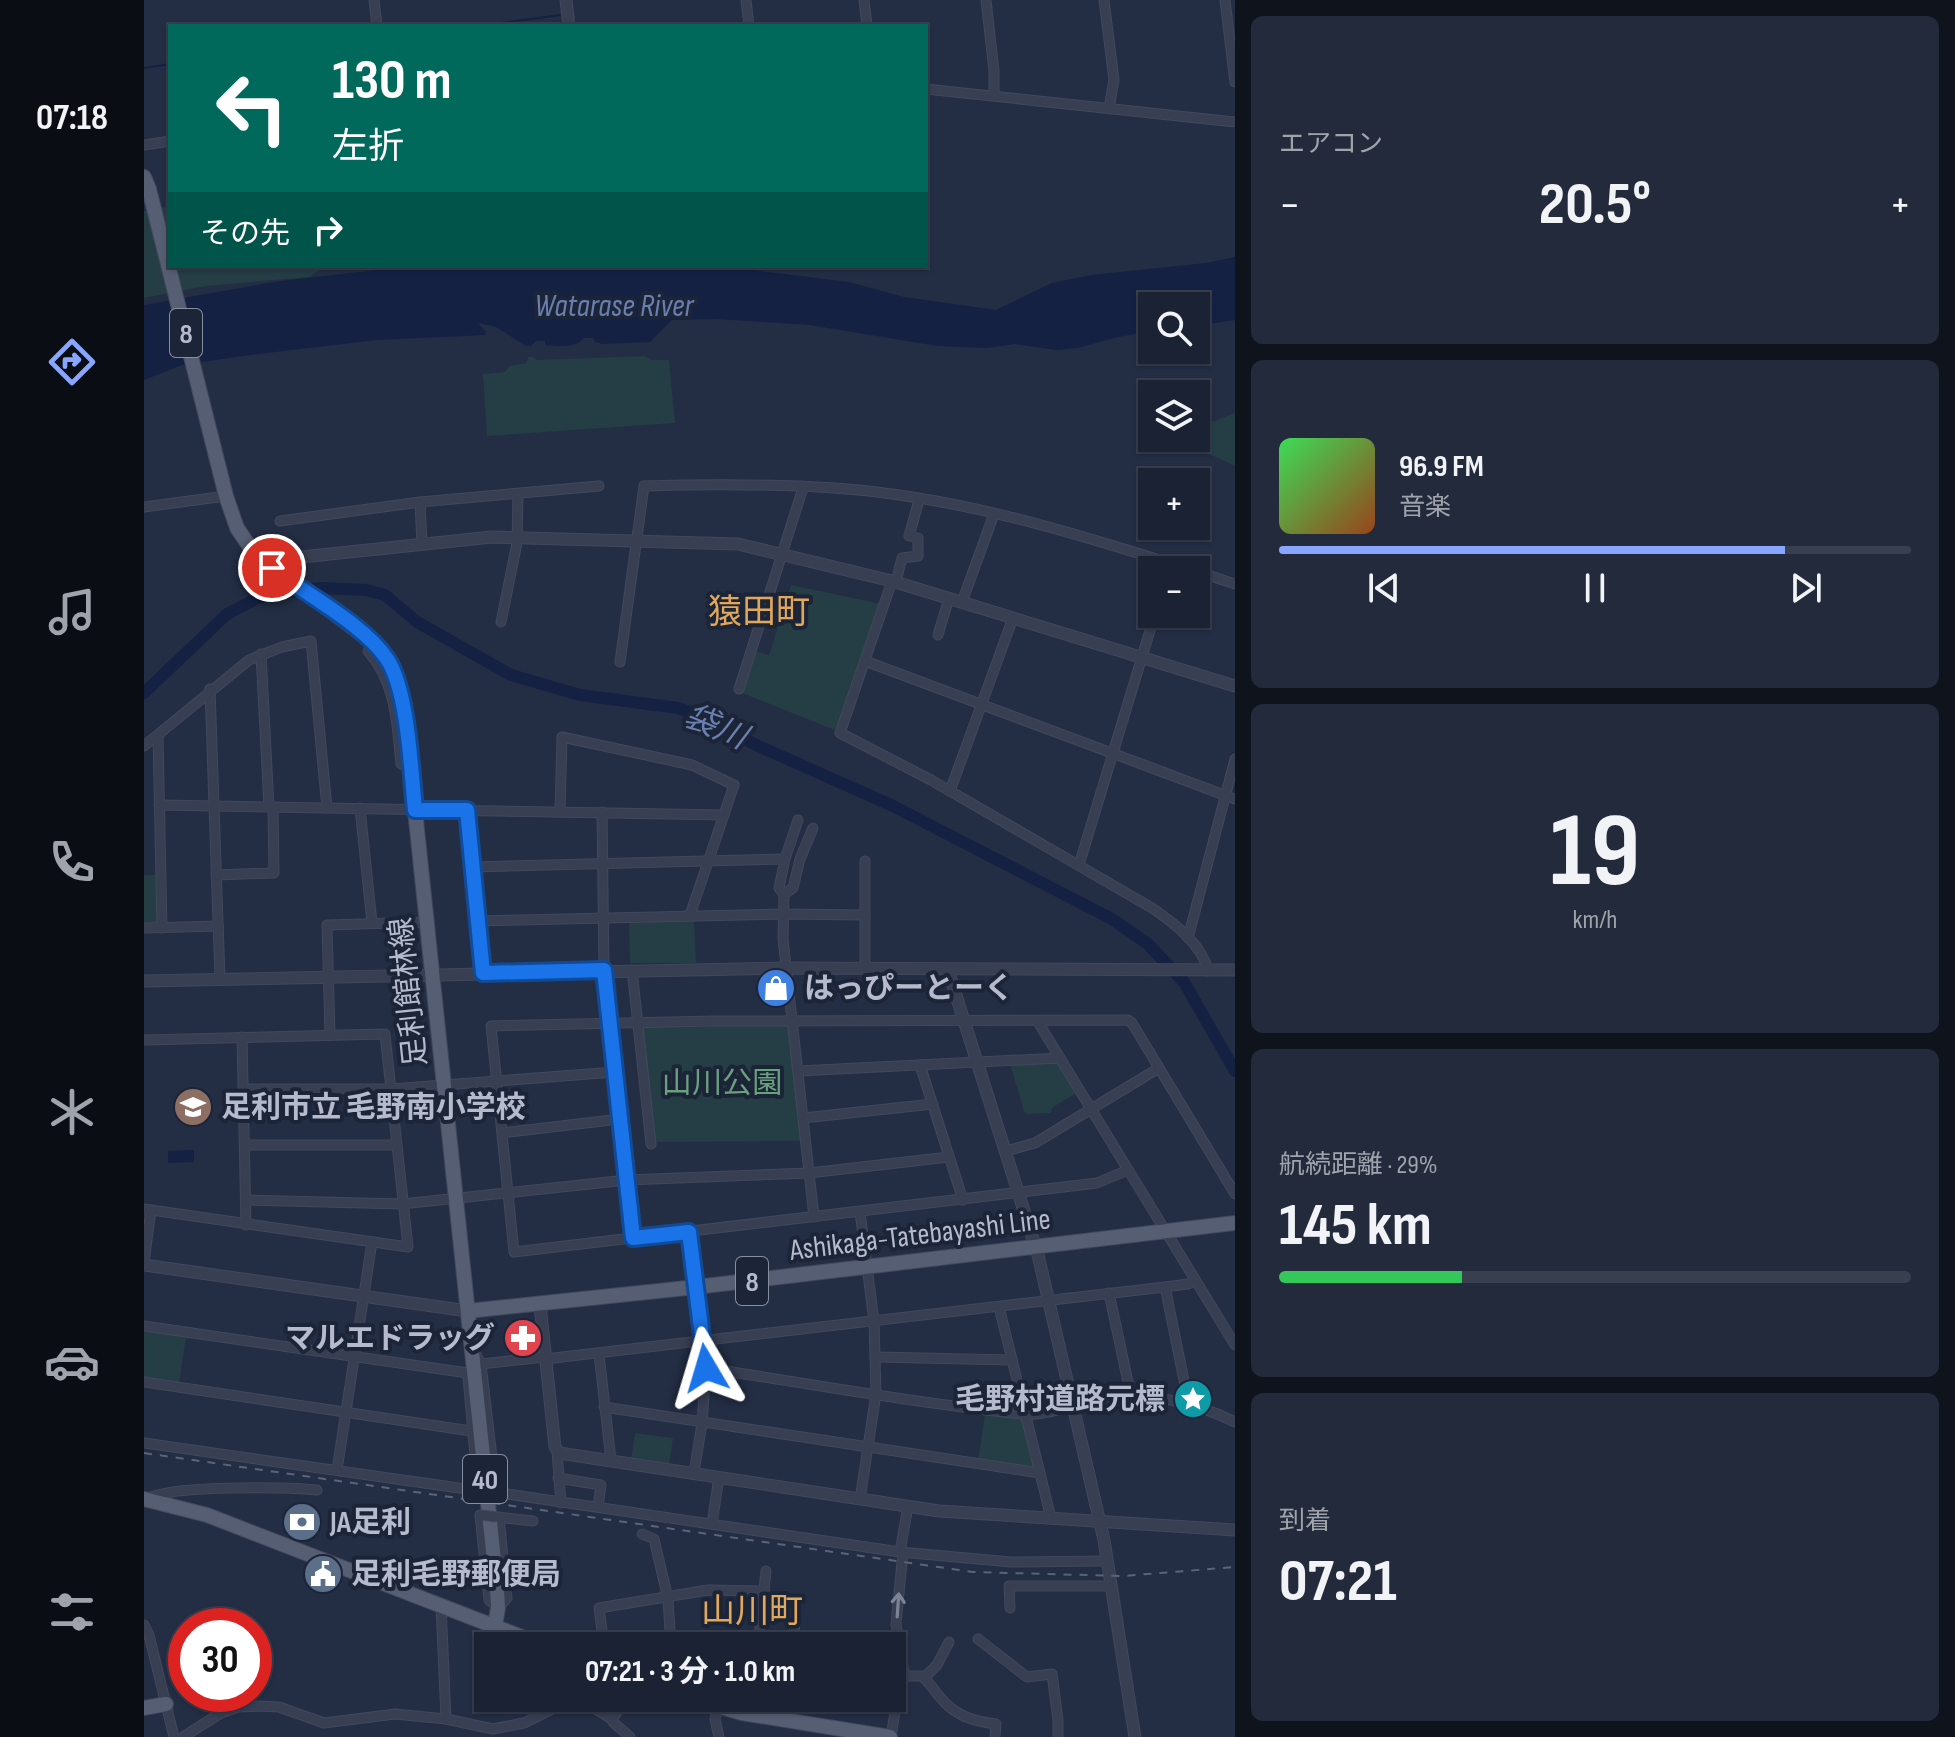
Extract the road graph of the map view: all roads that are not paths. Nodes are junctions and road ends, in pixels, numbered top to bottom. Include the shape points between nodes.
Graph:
1 (374, 0) edge
2 (566, 0) edge
3 (746, 0) edge
4 (864, 0) edge
5 (986, 0) edge
6 (1104, 0) edge
7 (1225, 0) edge
8 (377, 24) edge
9 (569, 24) edge
10 (749, 24) edge
11 (867, 24) edge
12 (1235, 82) edge
13 (928, 89) edge
14 (994, 95) junction
15 (1109, 108) junction
16 (1235, 122) edge
17 (168, 141) edge
18 (144, 145) edge
19 (145, 178) edge
20 (168, 267) edge
21 (168, 268) edge
22 (599, 486) dead end
23 (803, 488) junction
24 (226, 492) junction
25 (518, 495) junction
26 (919, 500) junction
27 (420, 502) junction
28 (144, 507) edge
29 (994, 514) junction
30 (280, 521) dead end
31 (518, 537) junction
32 (637, 540) junction
33 (422, 544) junction
34 (782, 556) junction
35 (1138, 556) edge
36 (271, 568) junction
37 (1210, 576) edge
38 (894, 582) junction
39 (1235, 584) edge
40 (949, 598) junction
41 (962, 602) junction
42 (1013, 618) junction
43 (501, 622) dead end
44 (1151, 628) edge
45 (938, 635) dead end
46 (368, 651) dead end
47 (261, 654) junction
48 (1142, 657) junction
49 (865, 661) junction
50 (620, 662) dead end
51 (1235, 686) edge
52 (210, 689) junction
53 (739, 689) dead end
54 (982, 706) junction
55 (158, 735) junction
56 (144, 746) edge
57 (1114, 753) junction
58 (1235, 759) edge
59 (410, 768) junction
60 (950, 791) junction
61 (1224, 795) junction
62 (1235, 799) edge
63 (159, 805) junction
64 (214, 806) junction
65 (271, 807) junction
66 (327, 808) junction
67 (360, 808) junction
68 (415, 810) junction
69 (467, 810) junction
70 (560, 812) junction
71 (602, 812) junction
72 (724, 815) junction
73 (798, 820) dead end
74 (813, 828) dead end
75 (785, 859) junction
76 (865, 861) dead end
77 (709, 862) junction
78 (602, 864) junction
79 (1079, 865) junction
80 (473, 867) junction
81 (216, 875) junction
82 (784, 894) junction
83 (782, 914) junction
84 (690, 915) junction
85 (865, 915) junction
86 (603, 918) junction
87 (478, 921) junction
88 (427, 922) junction
89 (372, 923) junction
90 (218, 926) junction
91 (144, 928) edge
92 (162, 928) junction
93 (1188, 938) junction
94 (787, 968) junction
95 (865, 969) junction
96 (604, 970) junction
97 (632, 970) junction
98 (948, 970) junction
99 (1235, 970) edge
100 (1204, 971) junction
101 (483, 973) junction
102 (432, 974) junction
103 (328, 976) junction
104 (220, 979) junction
105 (144, 981) edge
106 (793, 1022) junction
107 (1038, 1022) junction
108 (638, 1023) junction
109 (965, 1023) junction
110 (610, 1024) junction
111 (330, 1035) junction
112 (242, 1037) junction
113 (144, 1040) edge
114 (1060, 1058) junction
115 (978, 1062) junction
116 (920, 1065) junction
117 (1159, 1068) junction
118 (798, 1071) junction
119 (615, 1072) junction
120 (496, 1080) junction
121 (444, 1083) junction
122 (243, 1089) junction
123 (391, 1089) junction
124 (933, 1104) junction
125 (1091, 1109) junction
126 (803, 1118) junction
127 (620, 1119) junction
128 (502, 1133) junction
129 (651, 1144) dead end
130 (245, 1145) junction
131 (397, 1145) junction
132 (1006, 1151) junction
133 (949, 1157) junction
134 (1128, 1170) junction
135 (809, 1173) junction
136 (627, 1180) junction
137 (508, 1193) junction
138 (1019, 1194) junction
139 (1235, 1194) edge
140 (246, 1200) junction
141 (455, 1200) junction
142 (963, 1200) junction
143 (402, 1204) junction
144 (148, 1210) edge
145 (860, 1212) junction
146 (814, 1217) junction
147 (1235, 1223) edge
148 (246, 1225) junction
149 (1165, 1231) junction
150 (689, 1232) junction
151 (633, 1238) junction
152 (372, 1242) junction
153 (1036, 1246) junction
154 (144, 1264) edge
155 (867, 1267) junction
156 (1195, 1280) junction
157 (696, 1287) junction
158 (1165, 1287) junction
159 (1109, 1293) junction
160 (362, 1297) junction
161 (1049, 1301) junction
162 (540, 1305) junction
163 (999, 1307) junction
164 (468, 1311) junction
165 (874, 1321) junction
166 (144, 1326) edge
167 (703, 1341) junction
168 (1235, 1345) edge
169 (599, 1354) junction
170 (875, 1357) junction
171 (353, 1358) junction
172 (545, 1358) junction
173 (1012, 1360) junction
174 (706, 1368) junction
175 (474, 1369) junction
176 (144, 1382) edge
177 (876, 1394) junction
178 (1131, 1396) junction
179 (1189, 1405) junction
180 (1072, 1406) junction
181 (604, 1407) junction
182 (346, 1412) junction
183 (1026, 1415) junction
184 (1235, 1422) edge
185 (702, 1423) junction
186 (471, 1431) junction
187 (144, 1443) edge
188 (868, 1448) junction
189 (557, 1452) junction
190 (611, 1460) junction
191 (337, 1470) junction
192 (694, 1473) junction
193 (1040, 1473) junction
194 (719, 1477) junction
195 (558, 1478) junction
196 (317, 1490) dead end
197 (479, 1490) junction
198 (495, 1492) junction
199 (145, 1499) edge
200 (860, 1499) junction
201 (561, 1503) junction
202 (908, 1506) junction
203 (598, 1507) junction
204 (497, 1517) junction
205 (1051, 1518) junction
206 (533, 1521) dead end
207 (1100, 1521) junction
208 (712, 1524) junction
209 (1235, 1530) edge
210 (642, 1534) dead end
211 (902, 1552) junction
212 (1107, 1561) junction
213 (766, 1571) dead end
214 (1109, 1586) junction
215 (765, 1591) junction
216 (666, 1596) junction
217 (441, 1605) junction
218 (498, 1608) junction
219 (1010, 1608) dead end
220 (794, 1612) dead end
221 (144, 1625) edge
222 (495, 1625) junction
223 (512, 1632) edge
224 (602, 1632) edge
225 (670, 1632) edge
226 (758, 1632) edge
227 (795, 1632) edge
228 (897, 1632) edge
229 (978, 1639) dead end
230 (949, 1642) dead end
231 (906, 1677) edge
232 (924, 1678) junction
233 (166, 1704) junction
234 (144, 1708) edge
235 (617, 1712) edge
236 (717, 1712) edge
237 (737, 1712) edge
238 (894, 1712) edge
239 (446, 1719) junction
240 (612, 1719) junction
241 (812, 1732) edge
242 (840, 1734) edge
243 (174, 1737) edge
244 (183, 1737) edge
245 (630, 1737) edge
246 (719, 1737) edge
247 (891, 1737) edge
248 (995, 1737) edge
249 (1058, 1737) edge
250 (1135, 1737) edge

1 - 8 street
2 - 9 street
3 - 10 street
4 - 11 street
5 - 14 street
6 - 15 street via 1114,80
7 - 12 street
13 - 14 street
14 - 15 street
15 - 16 street
17 - 18 street
19 - 20 main road, 8
21 - 24 main road, 8
22 - 25 street
23 - 26 street
23 - 32 street via 644,486
23 - 34 street
24 - 28 street
24 - 36 main road, 8 via 242,537
25 - 27 street
25 - 31 street
26 - 29 street
26 - 38 street via 909,536 918,538 918,556 902,558
27 - 30 street
27 - 33 street
29 - 35 street
29 - 41 street
31 - 32 street
31 - 33 street
31 - 43 street
32 - 34 street via 725,543
32 - 50 street
33 - 36 street via 292,558
34 - 38 street
34 - 53 street
36 - 59 main road, 8 via 362,632 392,667
37 - 39 street
38 - 40 street
38 - 49 street
40 - 41 street
40 - 45 street
41 - 42 street
42 - 48 street
42 - 54 street
44 - 48 street
46 - 59 street via 387,679 401,764
47 - 52 street
47 - 65 street
47 - 66 street via 311,641
48 - 51 street
48 - 57 street
49 - 54 street
49 - 60 street via 840,733
52 - 55 street
52 - 64 street
54 - 57 street
54 - 60 street
55 - 56 street
55 - 63 street
57 - 61 street
57 - 79 street
58 - 61 street
59 - 68 main road, 足利館林線 / 8
60 - 79 street
61 - 62 street
61 - 93 street
63 - 64 street
63 - 92 street
64 - 65 street
64 - 81 street
65 - 66 street
65 - 81 street via 274,873
66 - 67 street
67 - 68 street
67 - 89 street
68 - 69 street
68 - 88 main road, 足利館林線 / 8
69 - 70 street
69 - 80 street
70 - 71 street
70 - 72 street via 562,737 692,765 728,781 734,785
71 - 72 street
71 - 78 street
72 - 77 street
73 - 75 street
74 - 82 street via 793,888
75 - 77 street
75 - 82 street via 779,888
76 - 85 street
77 - 78 street
77 - 84 street
78 - 80 street
78 - 86 street
79 - 93 street via 1152,908
80 - 87 street
81 - 90 street
82 - 83 street
83 - 84 street
83 - 85 street
83 - 94 street
84 - 86 street
85 - 95 street
86 - 87 street
86 - 96 street
87 - 101 street
88 - 89 street
88 - 102 main road, 足利館林線 / 8
89 - 103 street via 327,925
90 - 92 street
90 - 104 street
91 - 92 street
93 - 100 street via 1205,962
94 - 95 street
94 - 97 street
94 - 106 street
95 - 98 street
96 - 97 street
96 - 101 street
96 - 110 street
97 - 108 street
98 - 100 street
98 - 109 street
99 - 100 street
101 - 102 street
102 - 103 street
102 - 121 main road, 足利館林線 / 8
103 - 104 street
103 - 111 street
104 - 105 street
106 - 108 street
106 - 109 street
106 - 118 street
107 - 109 street
107 - 114 street
107 - 117 street via 1128,1020
108 - 110 street
108 - 129 street
109 - 115 street
110 - 119 street
110 - 120 street via 491,1026
111 - 112 street
111 - 123 street via 385,1034
112 - 113 street
112 - 122 street
114 - 115 street
114 - 125 street
115 - 116 street
115 - 132 street
116 - 118 street
116 - 124 street
117 - 125 street
117 - 139 street
118 - 126 street
119 - 120 street
119 - 127 street
120 - 121 street
120 - 128 street
121 - 123 street
121 - 141 main road, 足利館林線 / 8
122 - 123 street
122 - 130 street
123 - 131 street
124 - 126 street
124 - 133 street
125 - 132 street via 1035,1143
125 - 134 street
126 - 135 street
127 - 128 street
127 - 136 street
128 - 137 street
130 - 131 street
130 - 140 street
131 - 143 street
132 - 138 street
133 - 135 street
133 - 142 street
134 - 138 street via 1097,1183
134 - 149 street
135 - 136 street
135 - 146 street
136 - 137 street
136 - 151 street
137 - 141 street
137 - 151 street via 514,1252
138 - 142 street
138 - 153 street
140 - 143 street
140 - 148 street
141 - 143 street
141 - 164 main road, 足利館林線 / 8
142 - 145 street
143 - 152 street via 408,1247
144 - 148 street
144 - 154 street
145 - 146 street
145 - 155 street
146 - 150 street
147 - 149 main road, Ashikaga-Tatebayashi Line / 8
148 - 152 street
149 - 153 main road, Ashikaga-Tatebayashi Line / 8
149 - 156 street
150 - 151 street
150 - 157 street
152 - 160 street
153 - 155 main road, Ashikaga-Tatebayashi Line / 8
153 - 161 street
154 - 160 street
155 - 157 main road, Ashikaga-Tatebayashi Line / 8
155 - 165 street
156 - 158 street
156 - 168 street
157 - 162 main road, Ashikaga-Tatebayashi Line / 8
157 - 167 street
158 - 159 street
158 - 179 street
159 - 161 street
159 - 178 street
160 - 164 street
160 - 171 street
161 - 163 street
161 - 180 street
162 - 164 main road, Ashikaga-Tatebayashi Line / 8
162 - 172 street
163 - 165 street
163 - 173 street
164 - 175 main road, 40
165 - 167 street
165 - 170 street
166 - 171 street
167 - 169 street
167 - 174 street
169 - 172 street
169 - 181 street
170 - 173 street
170 - 177 street
171 - 175 street
171 - 182 street
172 - 175 street
172 - 189 street
173 - 183 street
174 - 177 street
174 - 185 street
175 - 186 street
175 - 198 street
175 - 218 main road, 40
176 - 182 street
177 - 183 street
177 - 188 street
178 - 179 street
178 - 180 street
179 - 184 street
180 - 183 street
180 - 207 street
181 - 185 street
181 - 190 street
182 - 186 street
182 - 191 street
183 - 193 street
185 - 188 street
185 - 192 street
186 - 197 street
187 - 191 street
188 - 193 street
188 - 200 street
189 - 190 street
189 - 195 street
190 - 192 street
191 - 197 street
192 - 194 street
193 - 205 street
194 - 200 street
194 - 208 street
195 - 201 street
195 - 203 street via 601,1485
196 - 199 street via 156,1493
197 - 198 street, bridge
198 - 201 street
199 - 217 main road via 207,1515
200 - 202 street
201 - 203 street
202 - 205 street
202 - 211 street
203 - 208 street
204 - 206 street
204 - 218 street via 507,1598
204 - 218 street, bridge via 480,1515 489,1600
205 - 207 street
207 - 209 street
207 - 212 street
208 - 211 street
210 - 216 street via 654,1539
211 - 212 street via 1011,1562
228 -> 211 street
212 - 214 street
213 - 215 street
214 - 219 street via 1009,1586
214 - 250 street
215 - 216 street
215 - 226 street
216 - 224 street via 599,1608
216 - 225 street
217 - 222 main road
217 - 239 street
218 - 222 main road, 40
220 - 227 street
221 - 233 street
222 - 223 main road
229 - 249 street via 1027,1677 1052,1674
230 - 232 street
231 - 232 street
232 - 248 street via 961,1716 996,1724
233 - 234 main road
233 - 243 street
235 - 240 street
236 - 246 street
237 - 241 main road
238 - 247 street
239 - 240 street via 493,1729 524,1723 566,1702 594,1708
239 - 244 street via 395,1714 324,1723 279,1707 238,1707
240 - 245 street
241 - 242 main road
242 - 247 main road

